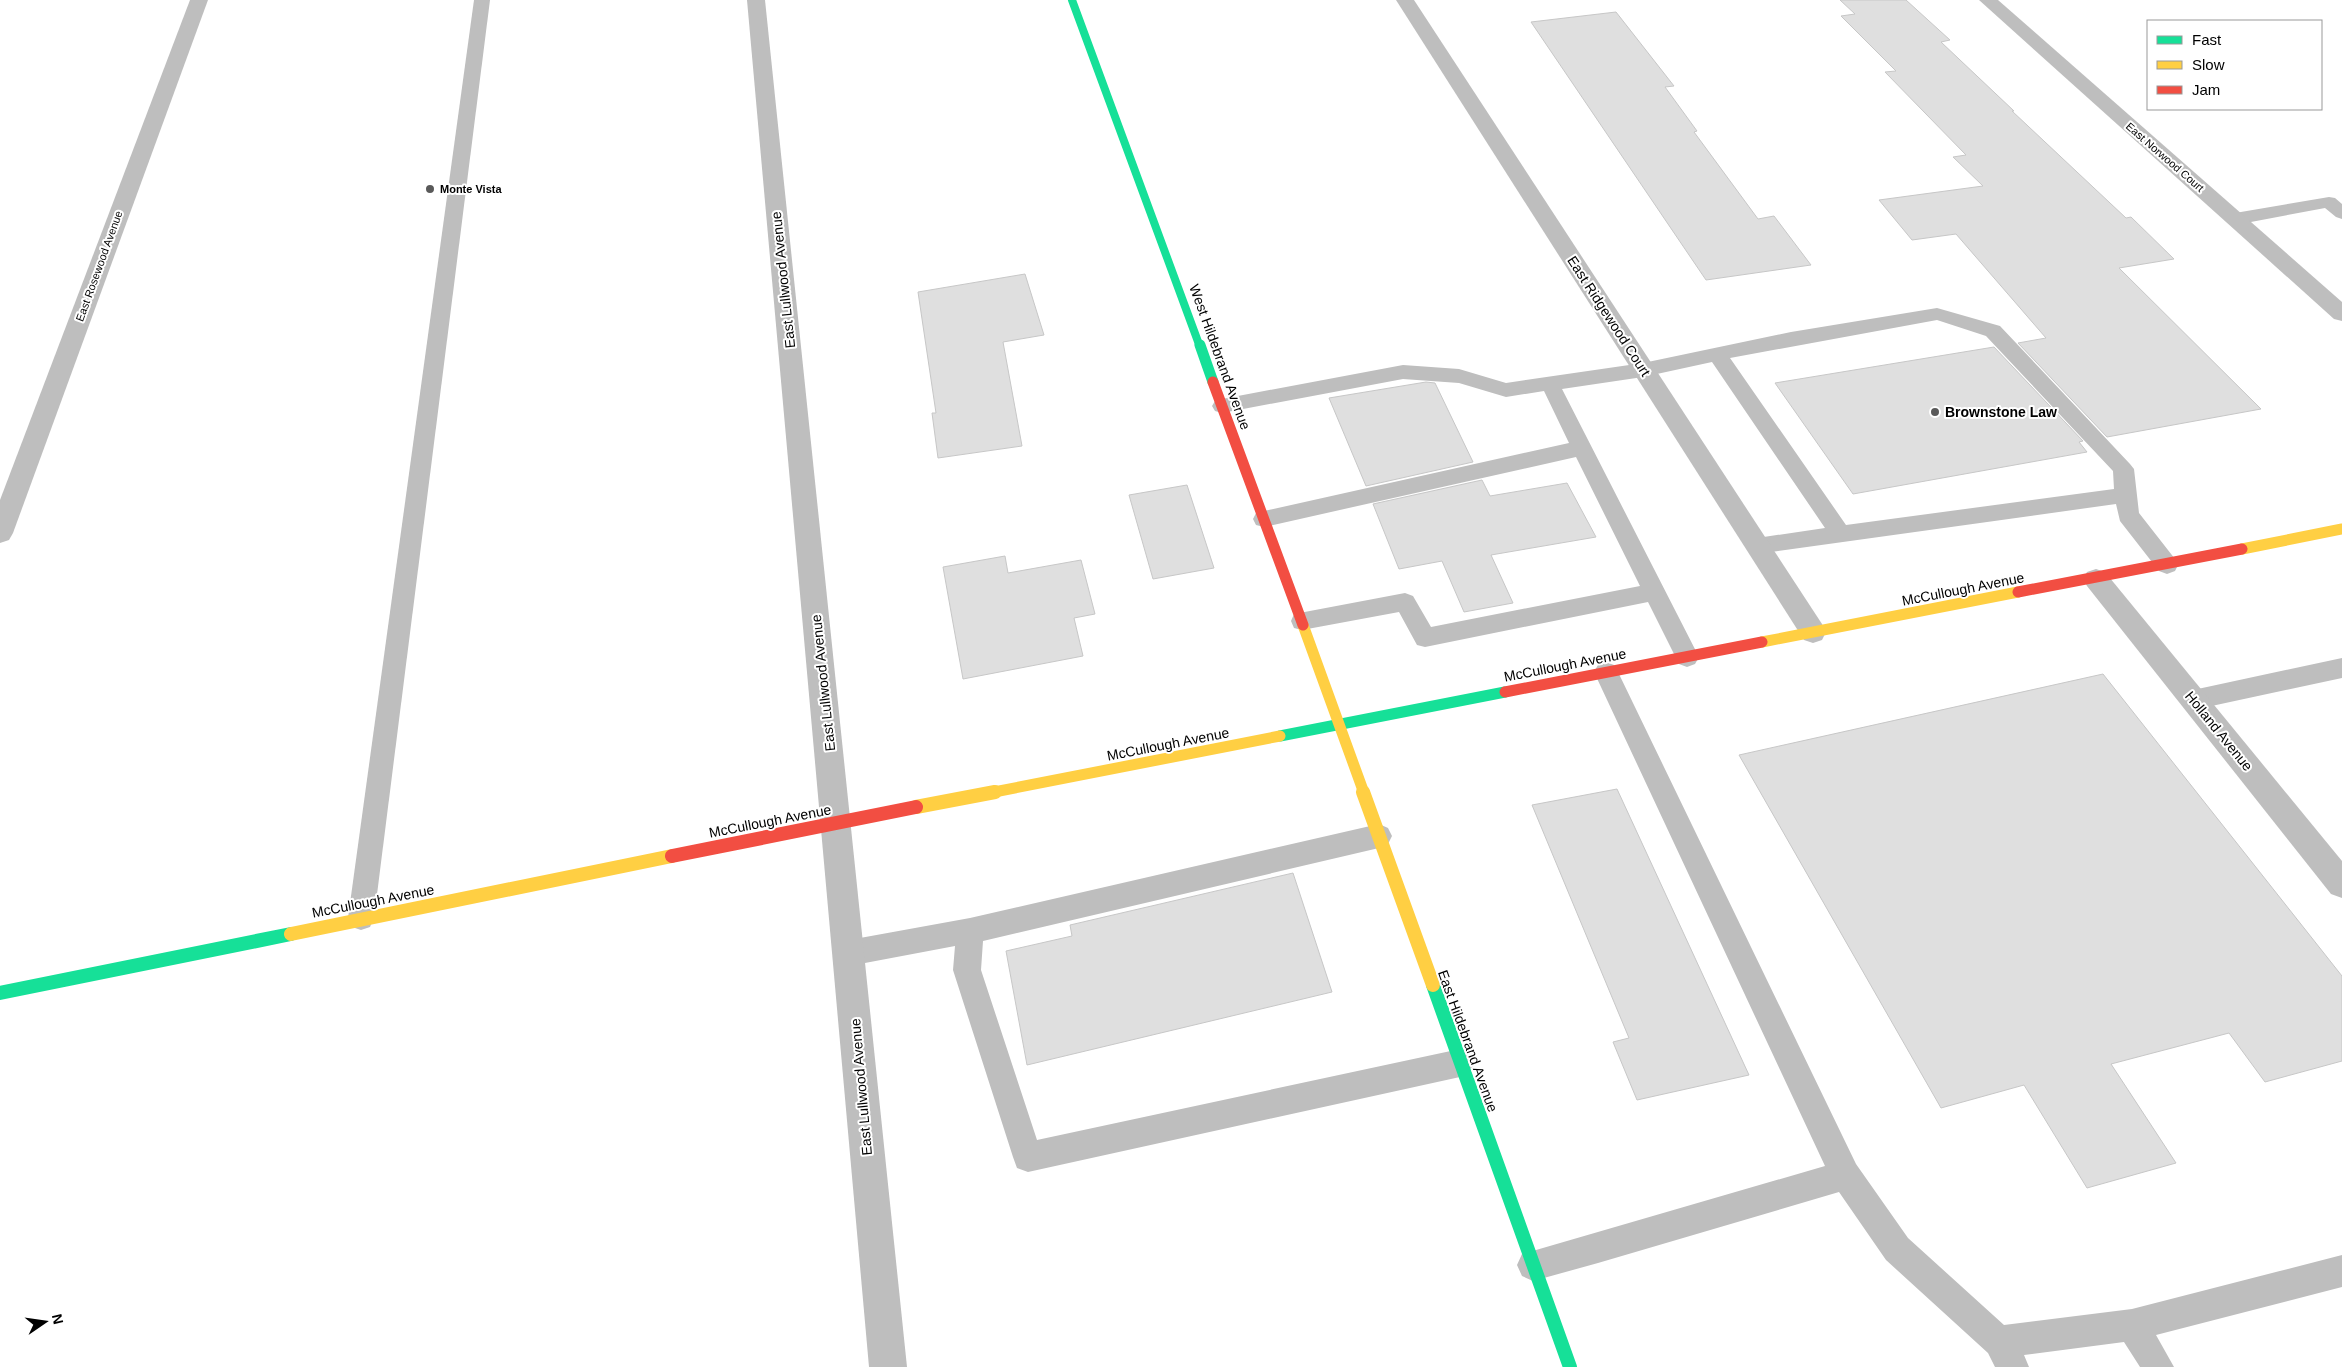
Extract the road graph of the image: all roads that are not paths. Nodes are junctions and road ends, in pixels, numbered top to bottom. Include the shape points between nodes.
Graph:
1 (198, 0) edge
2 (482, 0) edge
3 (756, 0) edge
4 (1072, 0) edge
5 (1405, 0) edge
6 (1988, 0) edge
7 (2342, 213) edge
8 (2235, 219) junction
9 (2342, 314) edge
10 (1717, 354) junction
11 (1643, 370) junction
12 (1550, 384) junction
13 (1222, 406) junction
14 (1583, 448) junction
15 (2126, 494) junction
16 (1264, 519) junction
17 (2342, 529) edge
18 (0, 532) edge
19 (1840, 534) junction
20 (1757, 546) junction
21 (2167, 565) junction
22 (2096, 579) junction
23 (1656, 592) junction
24 (1302, 621) junction
25 (1813, 632) junction
26 (1687, 658) junction
27 (2342, 668) edge
28 (1606, 672) junction
29 (2193, 700) junction
30 (1340, 725) junction
31 (836, 823) junction
32 (1379, 836) junction
33 (2342, 884) edge
34 (361, 918) junction
35 (970, 931) junction
36 (849, 953) junction
37 (0, 993) edge
38 (1460, 1064) junction
39 (1845, 1175) junction
40 (1533, 1265) junction
41 (2342, 1271) edge
42 (2132, 1325) junction
43 (2006, 1355) edge
44 (888, 1367) edge
45 (1570, 1367) edge
46 (2158, 1367) edge

1 - 18 street, East Rosewood Avenue
2 - 34 lane
3 - 31 street, East Lullwood Avenue
4 - 13 main road, West Hildebrand Avenue
5 - 11 street, East Ridgewood Court
6 - 8 street, East Norwood Court
7 - 8 lane via 2329,202
8 - 9 street, East Norwood Court
10 - 11 lane
10 - 15 lane via 1938,314 1993,331 2123,469
10 - 19 lane
11 - 12 lane
11 - 20 street, East Ridgewood Court
12 - 13 lane via 1506,390 1459,376 1403,372
12 - 14 lane
13 - 16 main road, West Hildebrand Avenue
14 - 16 lane
14 - 23 lane
15 - 19 lane
15 - 21 lane via 2128,516
16 - 24 main road, West Hildebrand Avenue
17 - 21 main road, McCullough Avenue
19 - 20 lane
20 - 25 street, East Ridgewood Court
21 - 22 main road, McCullough Avenue
22 - 25 main road, McCullough Avenue
22 - 29 street, Holland Avenue
23 - 24 lane via 1425,638 1405,602
23 - 26 lane
24 - 30 main road, West Hildebrand Avenue
25 - 26 main road, McCullough Avenue
26 - 28 main road, McCullough Avenue
27 - 29 lane
28 - 30 main road, McCullough Avenue
28 - 39 lane
29 - 33 street, Holland Avenue
30 - 31 main road, McCullough Avenue
30 - 32 main road, East Hildebrand Avenue
31 - 34 main road, McCullough Avenue
31 - 36 street, East Lullwood Avenue
32 - 35 lane
32 - 38 main road, East Hildebrand Avenue
34 - 37 main road, McCullough Avenue
35 - 36 lane
35 - 38 lane via 967,970 1028,1157
36 - 44 street, East Lullwood Avenue
38 - 40 main road, East Hildebrand Avenue
39 - 40 lane
39 - 43 lane via 1898,1249
40 - 45 main road, East Hildebrand Avenue
41 - 42 lane
42 - 43 lane
42 - 46 lane

